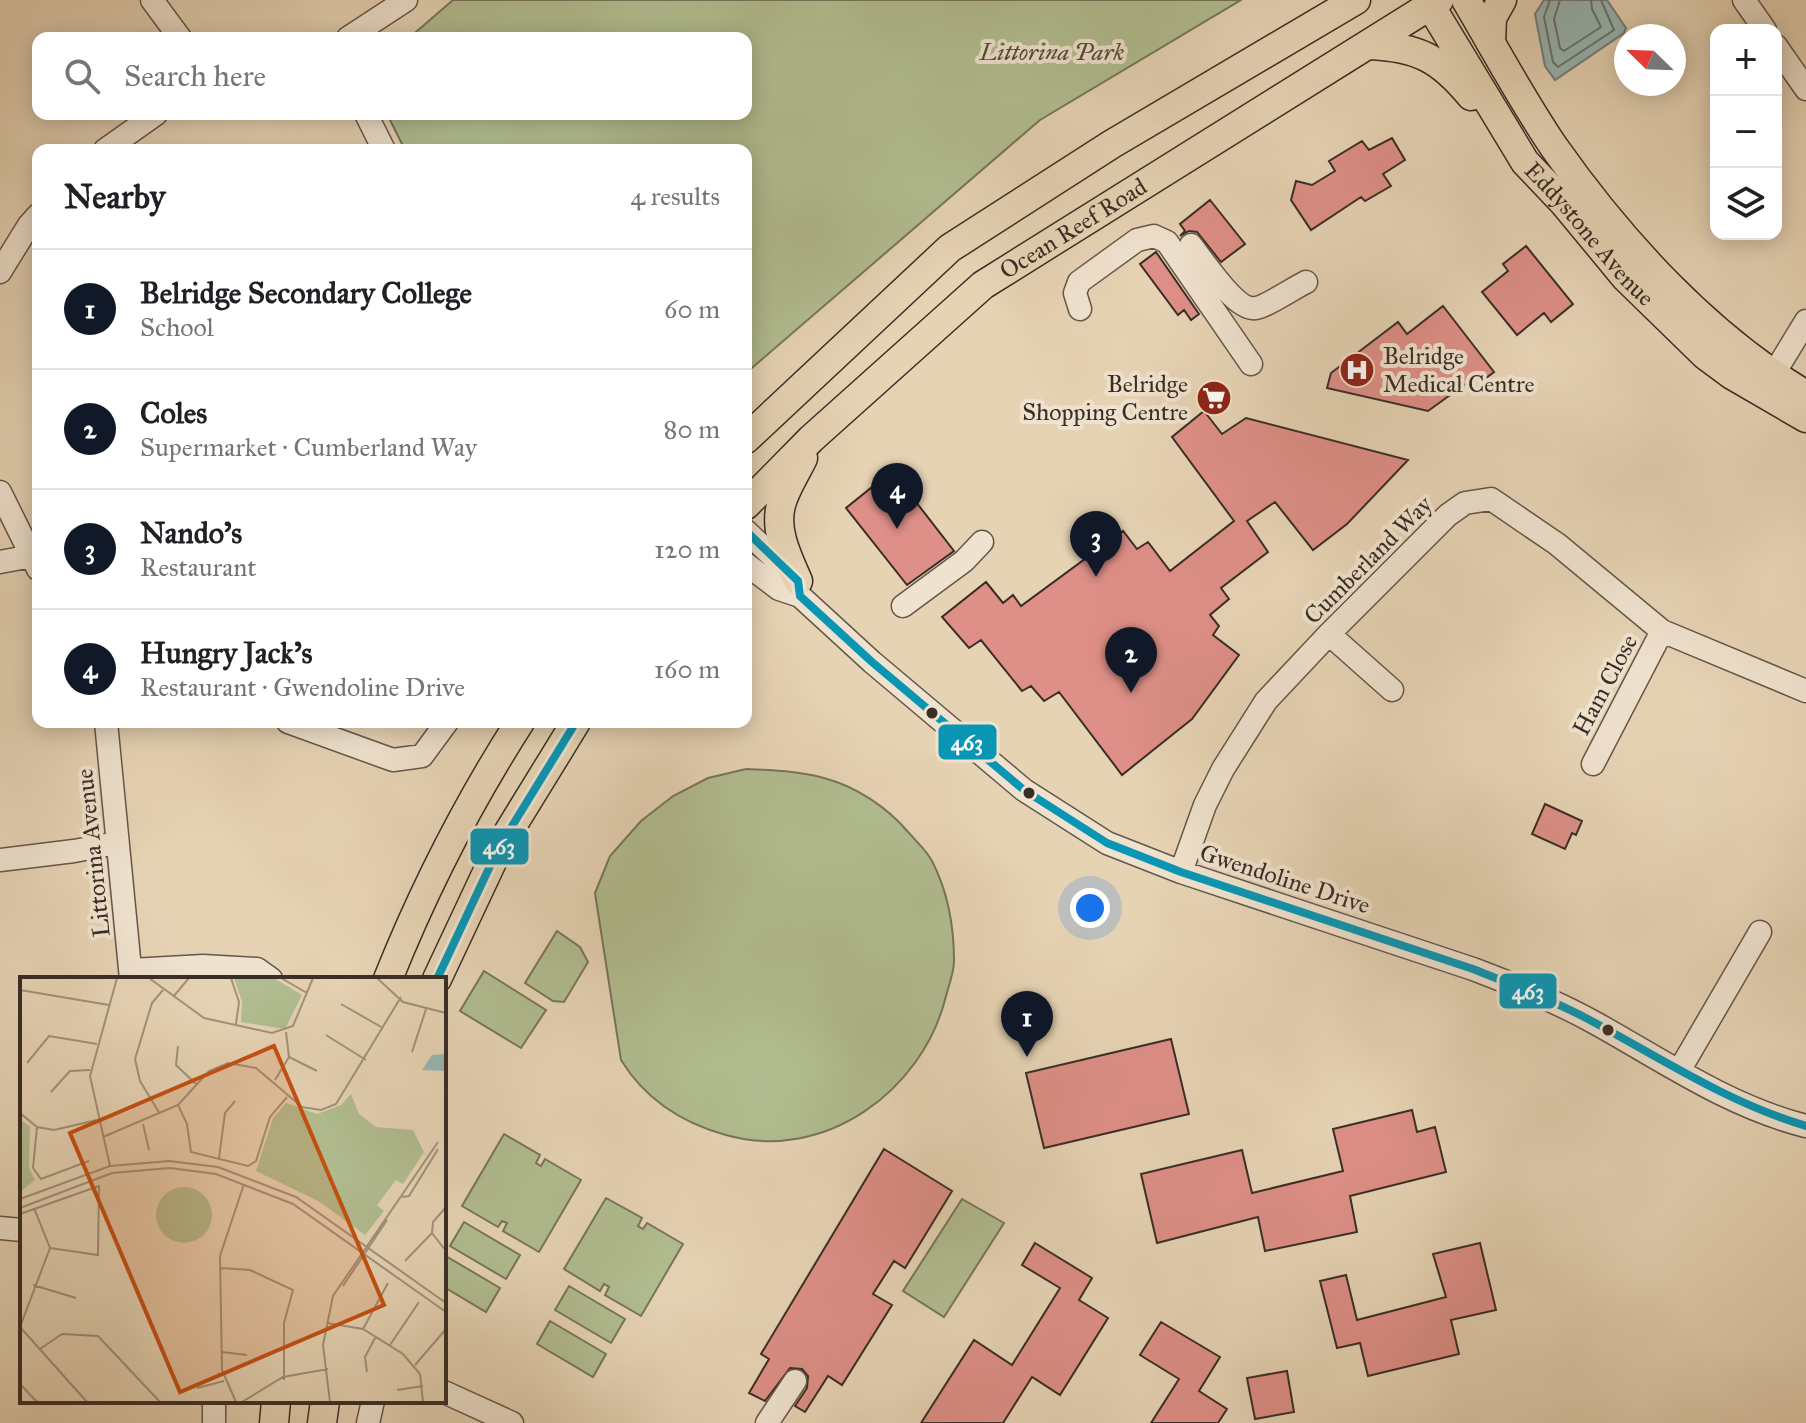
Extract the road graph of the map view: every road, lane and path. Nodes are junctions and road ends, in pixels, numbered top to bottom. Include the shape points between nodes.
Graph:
1 (152, 0) edge
2 (406, 0) edge
3 (1324, 0) edge
4 (1356, 0) edge
5 (1466, 0) edge
6 (1502, 0) edge
7 (1744, 0) edge
8 (1432, 2) edge
9 (1761, 24) edge
10 (176, 32) edge
11 (357, 32) edge
12 (1491, 43) junction
13 (1369, 45) junction
14 (1782, 55) edge
15 (1806, 89) edge
16 (148, 120) edge
17 (369, 120) edge
18 (114, 144) edge
19 (381, 144) edge
20 (1112, 144) junction
21 (1554, 147) junction
22 (1525, 162) junction
23 (1564, 203) junction
24 (32, 222) edge
25 (1191, 245) dead end
26 (0, 272) edge
27 (1306, 282) dead end
28 (1080, 309) dead end
29 (1806, 321) edge
30 (1251, 364) dead end
31 (1767, 384) junction
32 (1806, 395) edge
33 (1806, 418) edge
34 (752, 433) edge
35 (811, 439) junction
36 (0, 492) edge
37 (752, 499) edge
38 (752, 537) edge
39 (982, 542) dead end
40 (32, 556) edge
41 (0, 562) edge
42 (32, 562) edge
43 (752, 569) edge
44 (799, 588) junction
45 (903, 606) dead end
46 (1662, 631) junction
47 (1329, 634) junction
48 (1392, 690) dead end
49 (1806, 691) edge
50 (107, 728) edge
51 (305, 728) edge
52 (443, 728) edge
53 (516, 728) edge
54 (572, 728) edge
55 (1593, 764) dead end
56 (117, 843) junction
57 (0, 860) edge
58 (1181, 872) junction
59 (1760, 932) dead end
60 (131, 974) edge
61 (268, 977) edge
62 (389, 977) edge
63 (438, 977) edge
64 (1679, 1071) junction
65 (1806, 1126) edge
66 (0, 1228) edge
67 (20, 1230) edge
68 (795, 1381) dead end
69 (446, 1393) edge
70 (274, 1403) edge
71 (325, 1403) edge
72 (373, 1403) edge
73 (273, 1423) edge
74 (322, 1423) edge
75 (368, 1423) edge
76 (512, 1423) edge
77 (767, 1423) edge

1 - 10 street
2 - 11 street
3 - 20 main road via 1189,83
4 - 20 main road, Ocean Reef Road
5 - 12 main road, Eddystone Avenue
6 - 12 main road via 1492,18
7 - 9 street
8 - 13 main road, Ocean Reef Road
8 - 22 main road, Eddystone Avenue
12 - 21 main road, Eddystone Avenue
13 - 22 main road via 1416,52 1451,72
13 - 35 main road, Ocean Reef Road via 983,285
14 - 15 street
16 - 18 street
17 - 19 street
20 - 34 main road, Ocean Reef Road via 950,248
21 - 23 main road via 1569,180
21 - 31 main road, Eddystone Avenue via 1677,293
22 - 23 main road, Eddystone Avenue
23 - 31 main road, Eddystone Avenue via 1626,278 1705,355
24 - 26 street
25 - 27 street via 1235,301 1248,308 1258,308
28 - 30 street via 1075,293 1079,282 1137,240 1154,236 1167,242
29 - 31 street
31 - 32 main road, Eddystone Avenue
31 - 33 main road, Eddystone Avenue
35 - 37 main road, Ocean Reef Road
35 - 44 main road via 781,505 784,550
36 - 40 street
38 - 44 street, Gwendoline Drive
39 - 45 street
41 - 42 street
43 - 44 street, Gwendoline Drive via 779,589
44 - 58 street, Gwendoline Drive via 872,662 1024,790 1107,843
46 - 47 street, Cumberland Way via 1557,544 1491,499 1465,503 1448,515
46 - 49 street, Cumberland Way
46 - 55 street, Ham Close
47 - 48 street
47 - 58 street, Cumberland Way via 1266,701 1238,743 1205,805
50 - 56 street, Littorina Avenue
51 - 52 street via 393,760 422,756
53 - 62 main road via 424,894
54 - 63 main road via 498,849
56 - 57 street
56 - 60 street, Littorina Avenue
58 - 64 street, Gwendoline Drive via 1520,987
59 - 64 street
60 - 61 street via 203,966 257,969
64 - 65 street, Gwendoline Drive via 1752,1110
66 - 67 street
68 - 77 street
69 - 76 street
70 - 73 main road
71 - 74 main road
72 - 75 street

